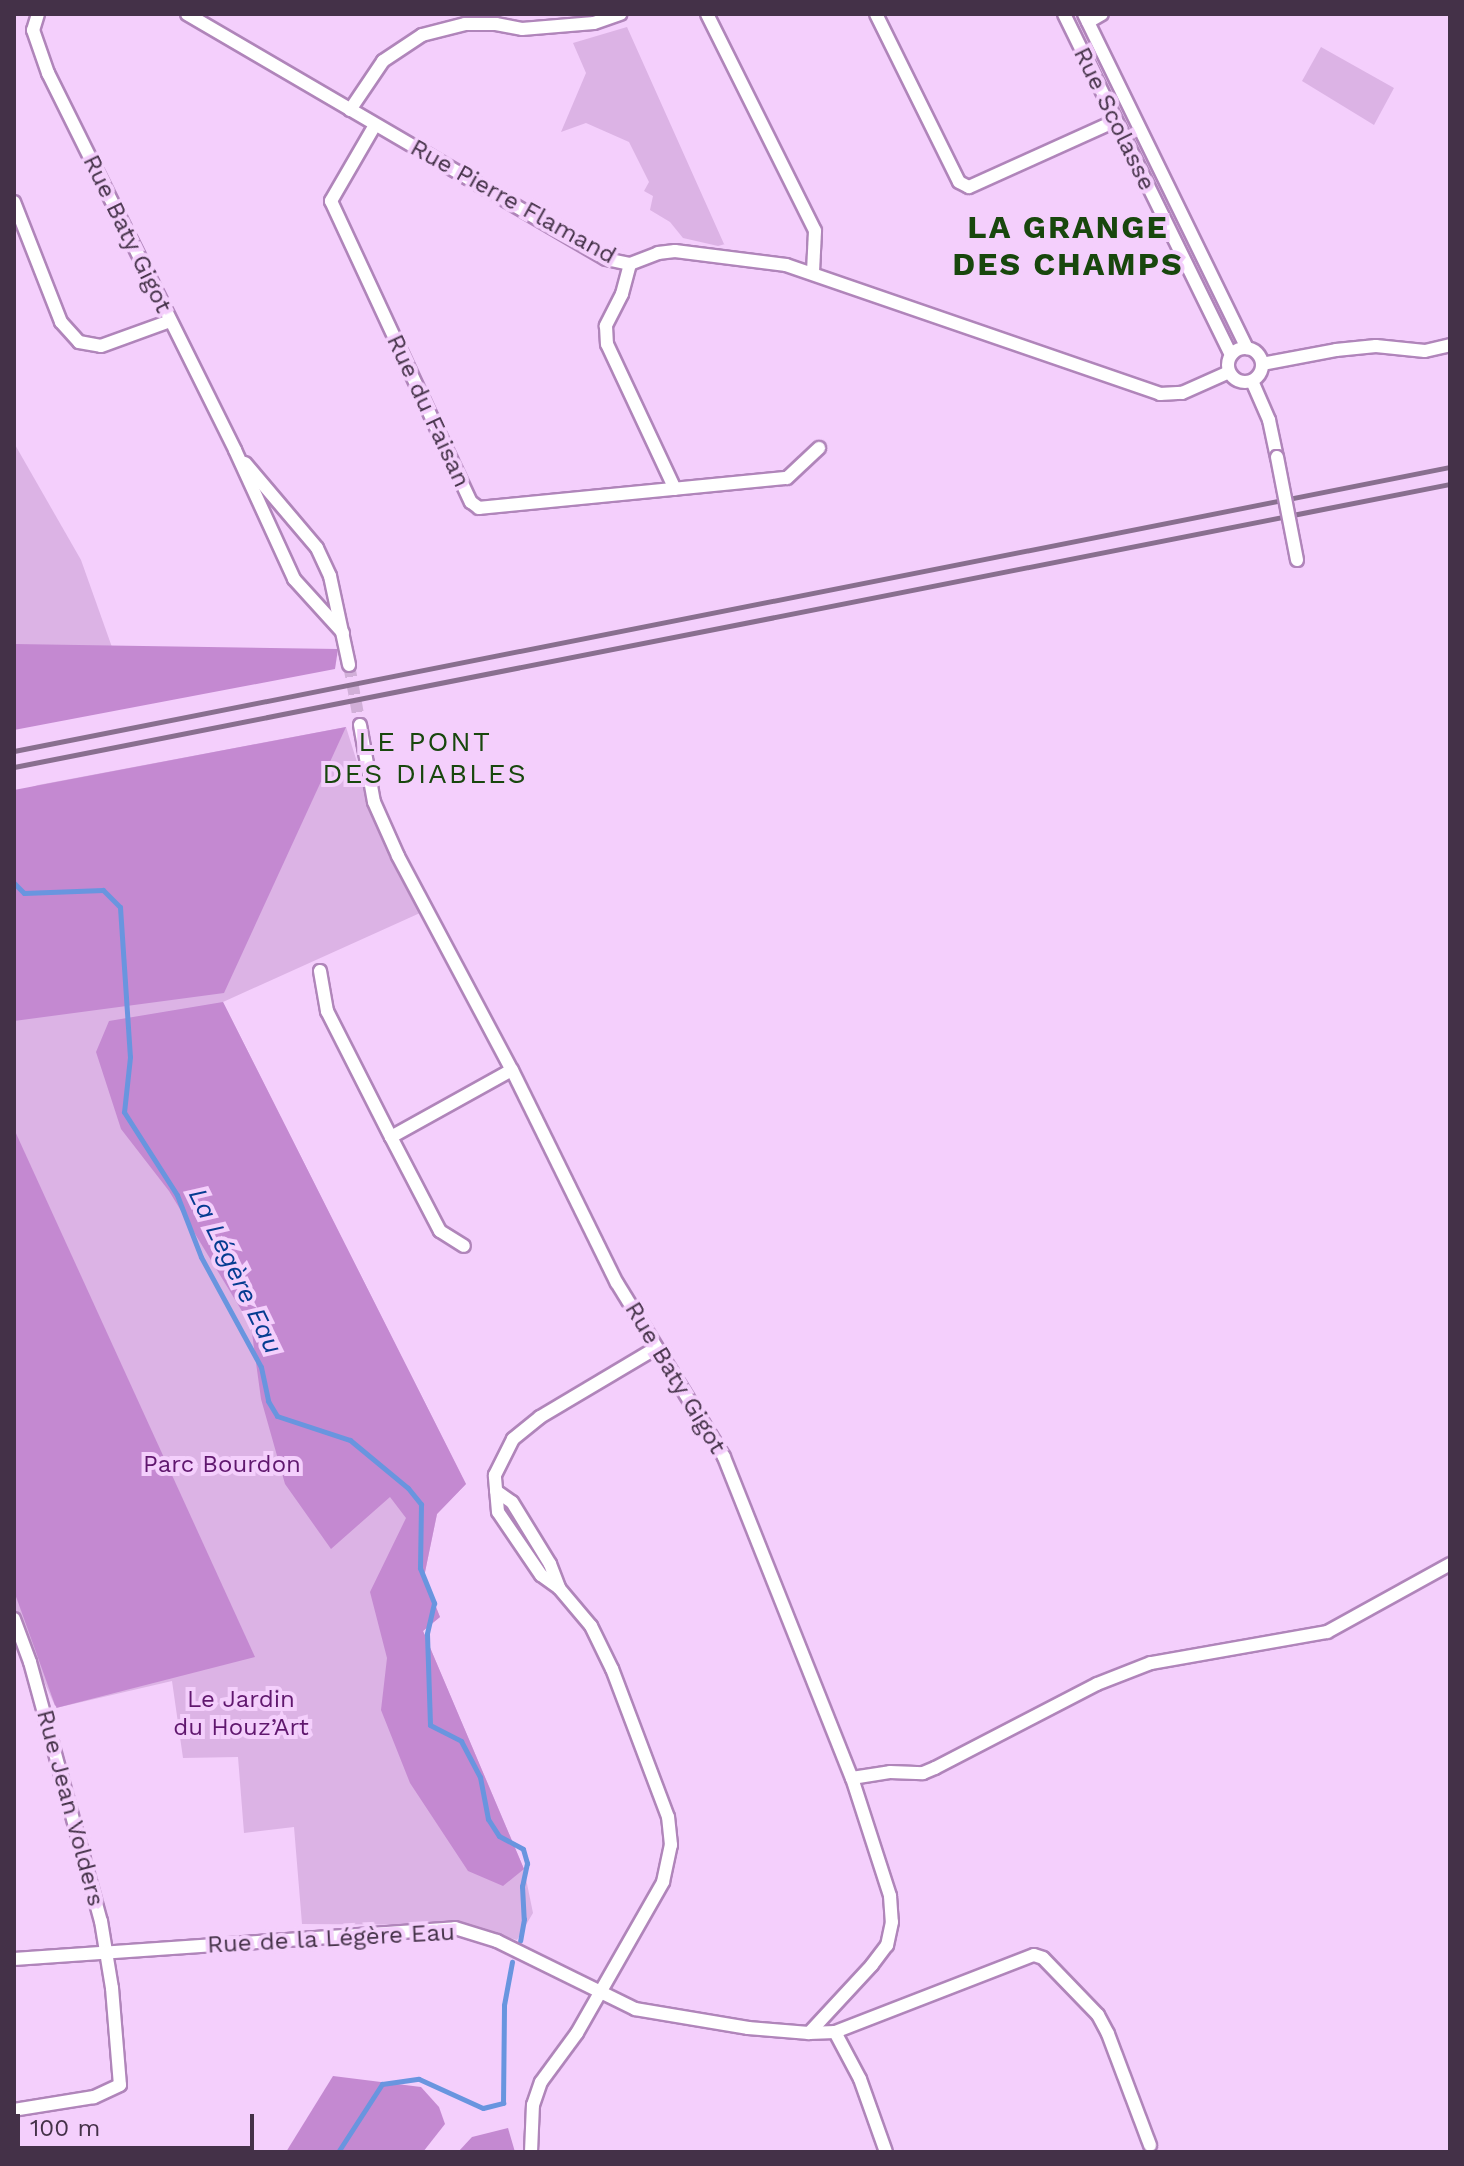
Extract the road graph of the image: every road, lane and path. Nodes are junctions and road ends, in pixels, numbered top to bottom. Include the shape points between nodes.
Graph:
1 (38, 14) edge
2 (187, 14) edge
3 (620, 14) edge
4 (707, 14) edge
5 (876, 14) edge
6 (1064, 14) edge
7 (1102, 14) edge
8 (1086, 18) edge
9 (350, 110) junction
10 (1115, 121) junction
11 (375, 125) junction
12 (14, 202) edge
13 (630, 264) junction
14 (813, 272) junction
15 (170, 321) junction
16 (1450, 345) edge
17 (1247, 348) junction
18 (1230, 353) junction
19 (1262, 364) junction
20 (1229, 372) junction
21 (1252, 381) junction
22 (819, 448) dead end
23 (235, 450) junction
24 (675, 489) junction
25 (1297, 560) dead end
26 (343, 633) junction
27 (349, 665) tunnel mouth
28 (360, 725) tunnel mouth
29 (320, 971) dead end
30 (512, 1070) junction
31 (391, 1137) junction
32 (464, 1246) dead end
33 (656, 1348) junction
34 (1450, 1564) edge
35 (14, 1619) edge
36 (852, 1778) junction
37 (106, 1952) junction
38 (14, 1959) edge
39 (597, 1993) junction
40 (835, 2032) junction
41 (809, 2033) junction
42 (14, 2110) edge
43 (1150, 2145) dead end
44 (531, 2152) edge
45 (886, 2152) edge

1 - 15 street, Rue Baty Gigot via 33,30 48,73
2 - 9 street, Rue Pierre Flamand
3 - 9 street via 594,23 522,29 465,24 422,35 383,61
4 - 14 street via 815,231
5 - 10 street via 959,182 969,187
6 - 10 street, Rue Scolasse
7 - 8 street
8 - 17 street, Rue Scolasse
9 - 11 street, Rue Pierre Flamand
10 - 18 street, Rue Scolasse
11 - 13 street, Rue Pierre Flamand via 606,259
11 - 24 street, Rue du Faisan via 331,201 471,502 489,510
12 - 15 street via 61,322 79,342 101,346
13 - 14 street, Rue Pierre Flamand via 675,251
13 - 24 street via 606,326 607,344
14 - 20 street, Rue Pierre Flamand via 1160,394 1182,393
15 - 23 street, Rue Baty Gigot
16 - 19 street via 1425,351 1349,348
17 - 18 street
17 - 19 street
18 - 20 street
19 - 21 street via 1261,374
20 - 21 street via 1238,381
21 - 25 street, bridge via 1272,435
22 - 24 street, Rue du Faisan via 787,478
23 - 26 street, Rue Baty Gigot via 294,579
23 - 26 street, Rue Baty Gigot via 317,548 330,576
26 - 27 street, Rue Baty Gigot
28 - 30 street, Rue Baty Gigot via 374,802
29 - 31 street via 327,1011
30 - 31 street
30 - 33 street, Rue Baty Gigot via 617,1283
31 - 32 street via 440,1231
33 - 36 street, Rue Baty Gigot via 743,1498
33 - 39 street via 540,1417 513,1439 495,1475 498,1512 541,1575 591,1626 668,1817 671,1845 663,1882
34 - 36 street via 1327,1632 1151,1663 1097,1684 923,1773
35 - 37 street, Rue Jean Volders via 74,1821
36 - 41 street, Rue Baty Gigot via 890,1896 892,1922 887,1945
37 - 38 street, Rue de la Légère Eau
37 - 39 street, Rue de la Légère Eau via 455,1928 497,1941
37 - 42 street, Rue Jean Volders via 120,2085 94,2097
39 - 41 street, Rue de la Légère Eau via 635,2009
39 - 44 street via 577,2033 541,2082 533,2105
40 - 41 street, Rue de la Légère Eau
40 - 43 street, Rue de la Légère Eau via 1026,1956 1043,1958 1103,2024
40 - 45 street via 860,2079

